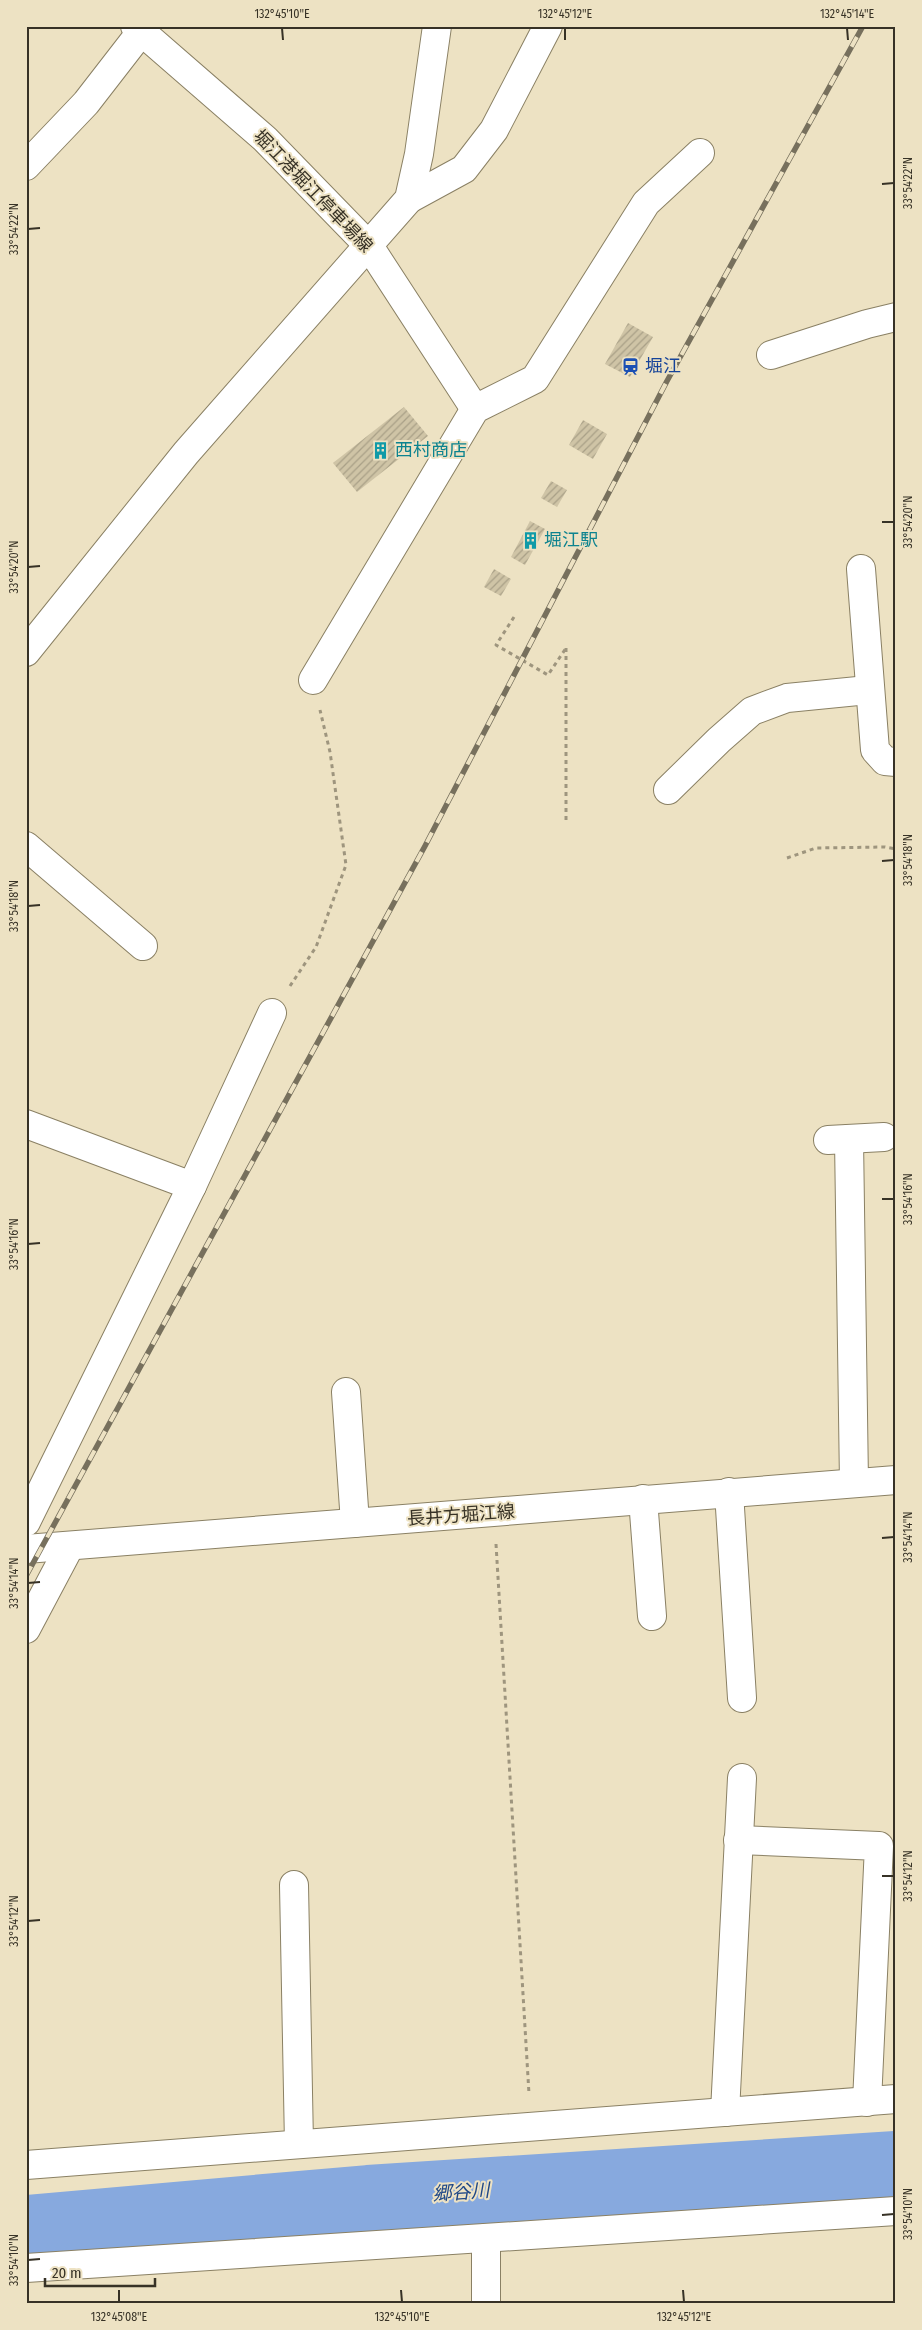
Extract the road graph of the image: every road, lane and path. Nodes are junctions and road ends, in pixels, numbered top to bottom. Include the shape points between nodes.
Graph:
1 (437, 26) edge
2 (548, 26) edge
3 (138, 29) edge
4 (700, 153) dead end
5 (26, 166) edge
6 (409, 200) junction
7 (369, 246) junction
8 (896, 317) edge
9 (771, 355) dead end
10 (475, 409) junction
11 (861, 570) dead end
12 (514, 617) dead end
13 (26, 652) edge
14 (313, 680) joint
15 (868, 690) junction
16 (896, 762) edge
17 (668, 790) dead end
18 (566, 820) dead end
19 (26, 846) edge
20 (896, 848) edge
21 (787, 858) dead end
22 (143, 946) dead end
23 (272, 1013) joint
24 (26, 1124) edge
25 (884, 1137) dead end
26 (192, 1186) junction
27 (346, 1392) dead end
28 (896, 1480) edge
29 (854, 1483) junction
30 (729, 1492) junction
31 (643, 1499) junction
32 (494, 1512) junction
33 (26, 1522) edge
34 (355, 1523) junction
35 (70, 1546) junction
36 (26, 1549) edge
37 (652, 1616) dead end
38 (26, 1629) edge
39 (742, 1698) dead end
40 (742, 1778) dead end
41 (738, 1840) junction
42 (294, 1885) dead end
43 (896, 2099) edge
44 (530, 2101) dead end
45 (867, 2102) junction
46 (724, 2112) junction
47 (299, 2144) junction
48 (26, 2165) edge
49 (896, 2211) edge
50 (486, 2238) junction
51 (26, 2268) edge
52 (486, 2304) edge

1 - 6 street via 419,154
2 - 6 street via 494,130 464,169
3 - 5 street via 86,102
3 - 7 street, 堀江港堀江停車場線 via 265,139
4 - 10 street via 646,203 535,379
6 - 7 street
7 - 10 street, 堀江港堀江停車場線
7 - 13 street via 186,453
8 - 9 street
10 - 14 street
11 - 15 street
12 - 18 path via 496,645 548,675 566,647
14 - 23 path via 330,752 346,865 316,946
15 - 16 street via 875,750 885,761
15 - 17 street via 787,698 752,711
19 - 22 street
20 - 21 path via 816,848
23 - 26 street
24 - 26 street
25 - 29 street via 839,1140
26 - 33 street
27 - 34 street
28 - 29 street, 長井方堀江線
29 - 30 street, 長井方堀江線
30 - 31 street, 長井方堀江線
30 - 39 street
31 - 32 street, 長井方堀江線
31 - 37 street
32 - 34 street, 長井方堀江線
32 - 44 path
34 - 35 street, 長井方堀江線
35 - 36 street, 長井方堀江線
35 - 38 street
40 - 41 street
41 - 45 street via 879,1846
41 - 46 street
42 - 47 street
43 - 45 street
45 - 46 street
46 - 47 street
47 - 48 street
49 - 50 street
50 - 51 street
50 - 52 street

